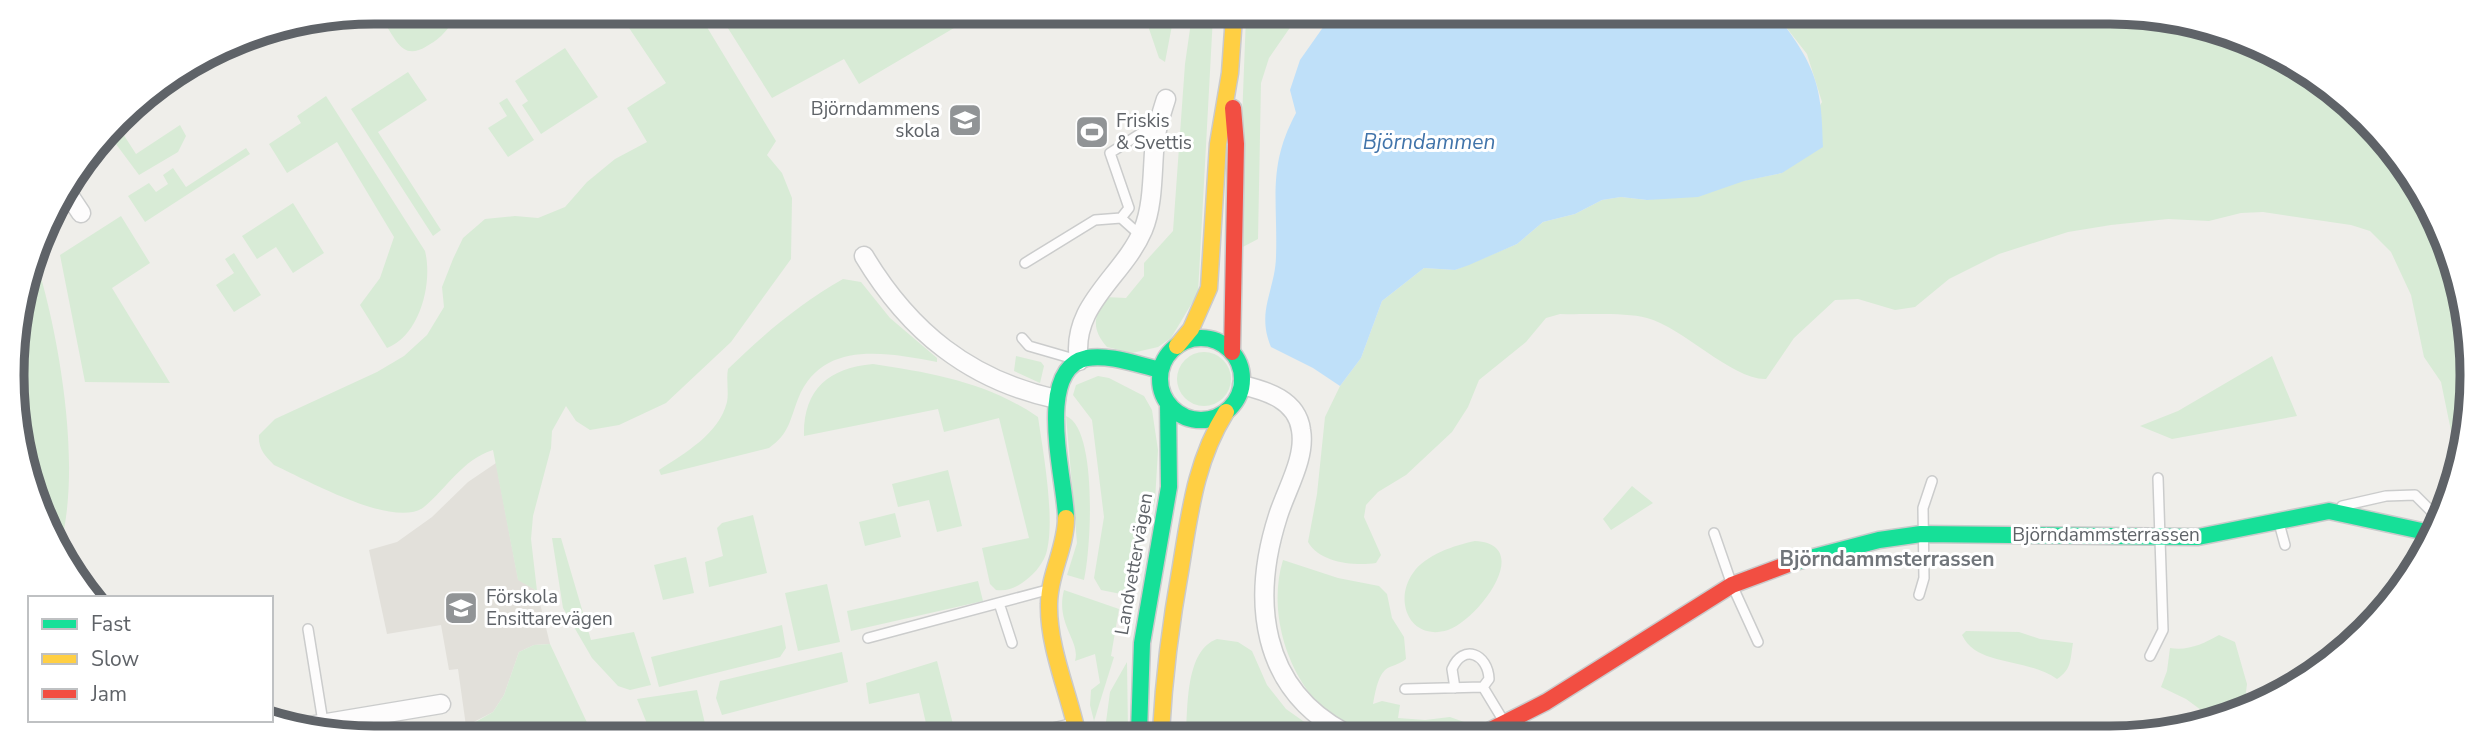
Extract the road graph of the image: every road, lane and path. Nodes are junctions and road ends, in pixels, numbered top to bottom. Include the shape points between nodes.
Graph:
1 (1233, 25) edge
2 (1230, 73) junction
3 (1166, 99) dead end
4 (1156, 136) junction
5 (72, 199) edge
6 (82, 214) dead end
7 (1121, 218) junction
8 (1141, 236) junction
9 (864, 256) dead end
10 (1025, 263) dead end
11 (1022, 338) dead end
12 (1177, 346) junction
13 (1232, 352) junction
14 (1079, 360) junction
15 (1161, 370) junction
16 (1242, 385) junction
17 (1056, 399) junction
18 (1168, 403) junction
19 (1226, 412) junction
20 (2158, 478) dead end
21 (1932, 481) dead end
22 (2329, 511) junction
23 (2432, 512) edge
24 (2279, 523) junction
25 (1714, 533) dead end
26 (2421, 533) edge
27 (1921, 534) junction
28 (2161, 539) junction
29 (2285, 545) dead end
30 (1732, 585) junction
31 (1048, 589) junction
32 (1919, 595) dead end
33 (999, 603) junction
34 (307, 629) dead end
35 (868, 638) dead end
36 (1758, 642) dead end
37 (1013, 643) dead end
38 (2150, 656) dead end
39 (1483, 687) junction
40 (1455, 688) junction
41 (1405, 689) dead end
42 (441, 704) dead end
43 (323, 722) joint
44 (361, 724) edge
45 (1076, 726) edge
46 (1139, 726) edge
47 (1161, 726) edge
48 (1334, 726) edge
49 (1507, 726) edge
50 (1511, 726) edge

1 - 2 street
2 - 12 street via 1218,144 1209,288 1196,319
2 - 13 street via 1236,144
3 - 4 street
4 - 7 lane via 1143,132 1110,153 1129,208
4 - 8 street
5 - 6 street
7 - 8 lane
7 - 10 lane via 1095,220
8 - 14 street via 1079,328
9 - 17 street via 898,307 927,337 969,364
11 - 14 lane via 1029,346
12 - 13 street via 1206,338
12 - 15 street
13 - 16 street via 1240,365
14 - 15 street via 1094,356
14 - 17 street
15 - 18 street via 1161,387
16 - 19 street
16 - 48 street via 1281,398 1292,408 1302,430 1299,458 1278,515 1262,601 1272,648 1298,695 1316,715
17 - 31 street via 1066,528
18 - 19 street via 1195,420
18 - 46 street, Landvettervägen via 1171,469 1141,640
19 - 47 street via 1209,438 1194,484 1165,661
20 - 28 lane
21 - 27 lane
22 - 23 lane via 2355,502 2415,495
22 - 24 street, Björndammsterrassen
22 - 26 street, Björndammsterrassen
24 - 28 street, Björndammsterrassen
24 - 29 lane
25 - 30 lane
27 - 28 street, Björndammsterrassen
27 - 30 street, Björndammsterrassen via 1804,558
27 - 32 lane
28 - 38 lane via 2163,630
30 - 36 lane
30 - 50 street, Björndammsterrassen
31 - 33 lane
31 - 45 street via 1049,614
33 - 35 lane
33 - 37 lane
34 - 43 lane
39 - 40 lane
39 - 40 lane via 1489,679 1486,664 1481,657 1467,653 1452,669
39 - 49 lane
40 - 41 lane
42 - 44 street
43 - 44 street

